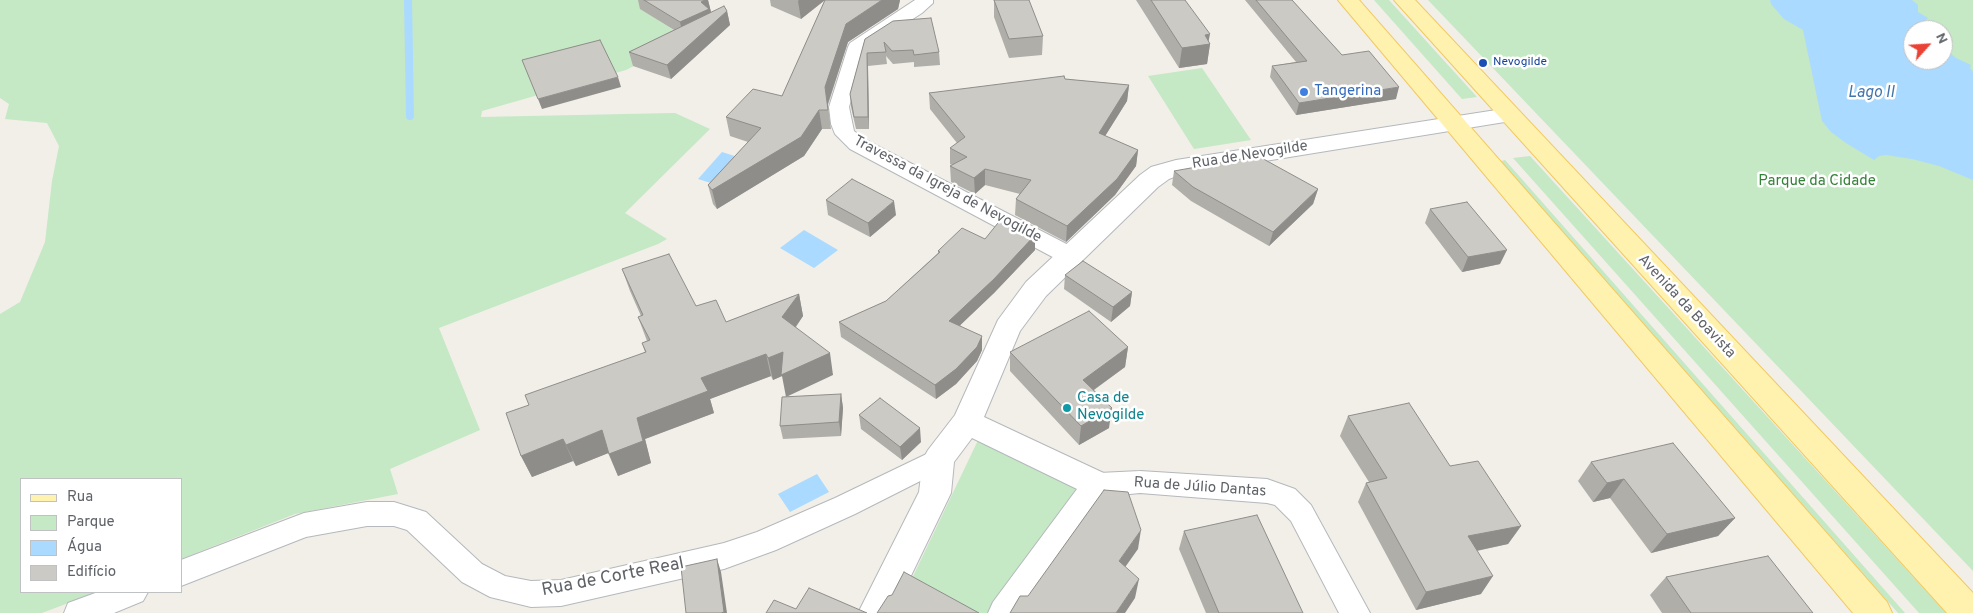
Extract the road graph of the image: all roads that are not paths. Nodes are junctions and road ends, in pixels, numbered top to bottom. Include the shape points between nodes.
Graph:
1 (924, 0) edge
2 (1348, 0) edge
3 (1404, 0) edge
4 (1509, 115) junction
5 (1453, 123) junction
6 (1070, 256) junction
7 (967, 422) junction
8 (939, 460) junction
9 (1099, 485) junction
10 (182, 573) edge
11 (130, 593) edge
12 (79, 613) edge
13 (875, 613) edge
14 (1005, 613) edge
15 (1355, 613) edge
16 (1875, 613) edge
17 (1968, 613) edge

1 - 6 street, Travessa da Igreja de Nevogilde via 916,9 857,47 839,107 845,134 857,144
2 - 5 main road
3 - 4 main road, Avenida da Boavista
4 - 5 street, Rua de Nevogilde
4 - 17 main road, Avenida da Boavista
5 - 6 street, Rua de Nevogilde via 1160,173
5 - 16 main road
6 - 7 street, Rua de Nevogilde via 1036,289 1008,327
7 - 8 street, Rua de Nevogilde
7 - 9 street
8 - 10 street, Rua de Corte Real via 845,506 724,556 561,593 531,594 500,588 472,573 416,521 394,514 367,514 304,525
8 - 13 street via 935,493
9 - 14 street
9 - 15 street, Rua de Júlio Dantas via 1150,483 1267,491 1285,497 1301,513
11 - 12 street

